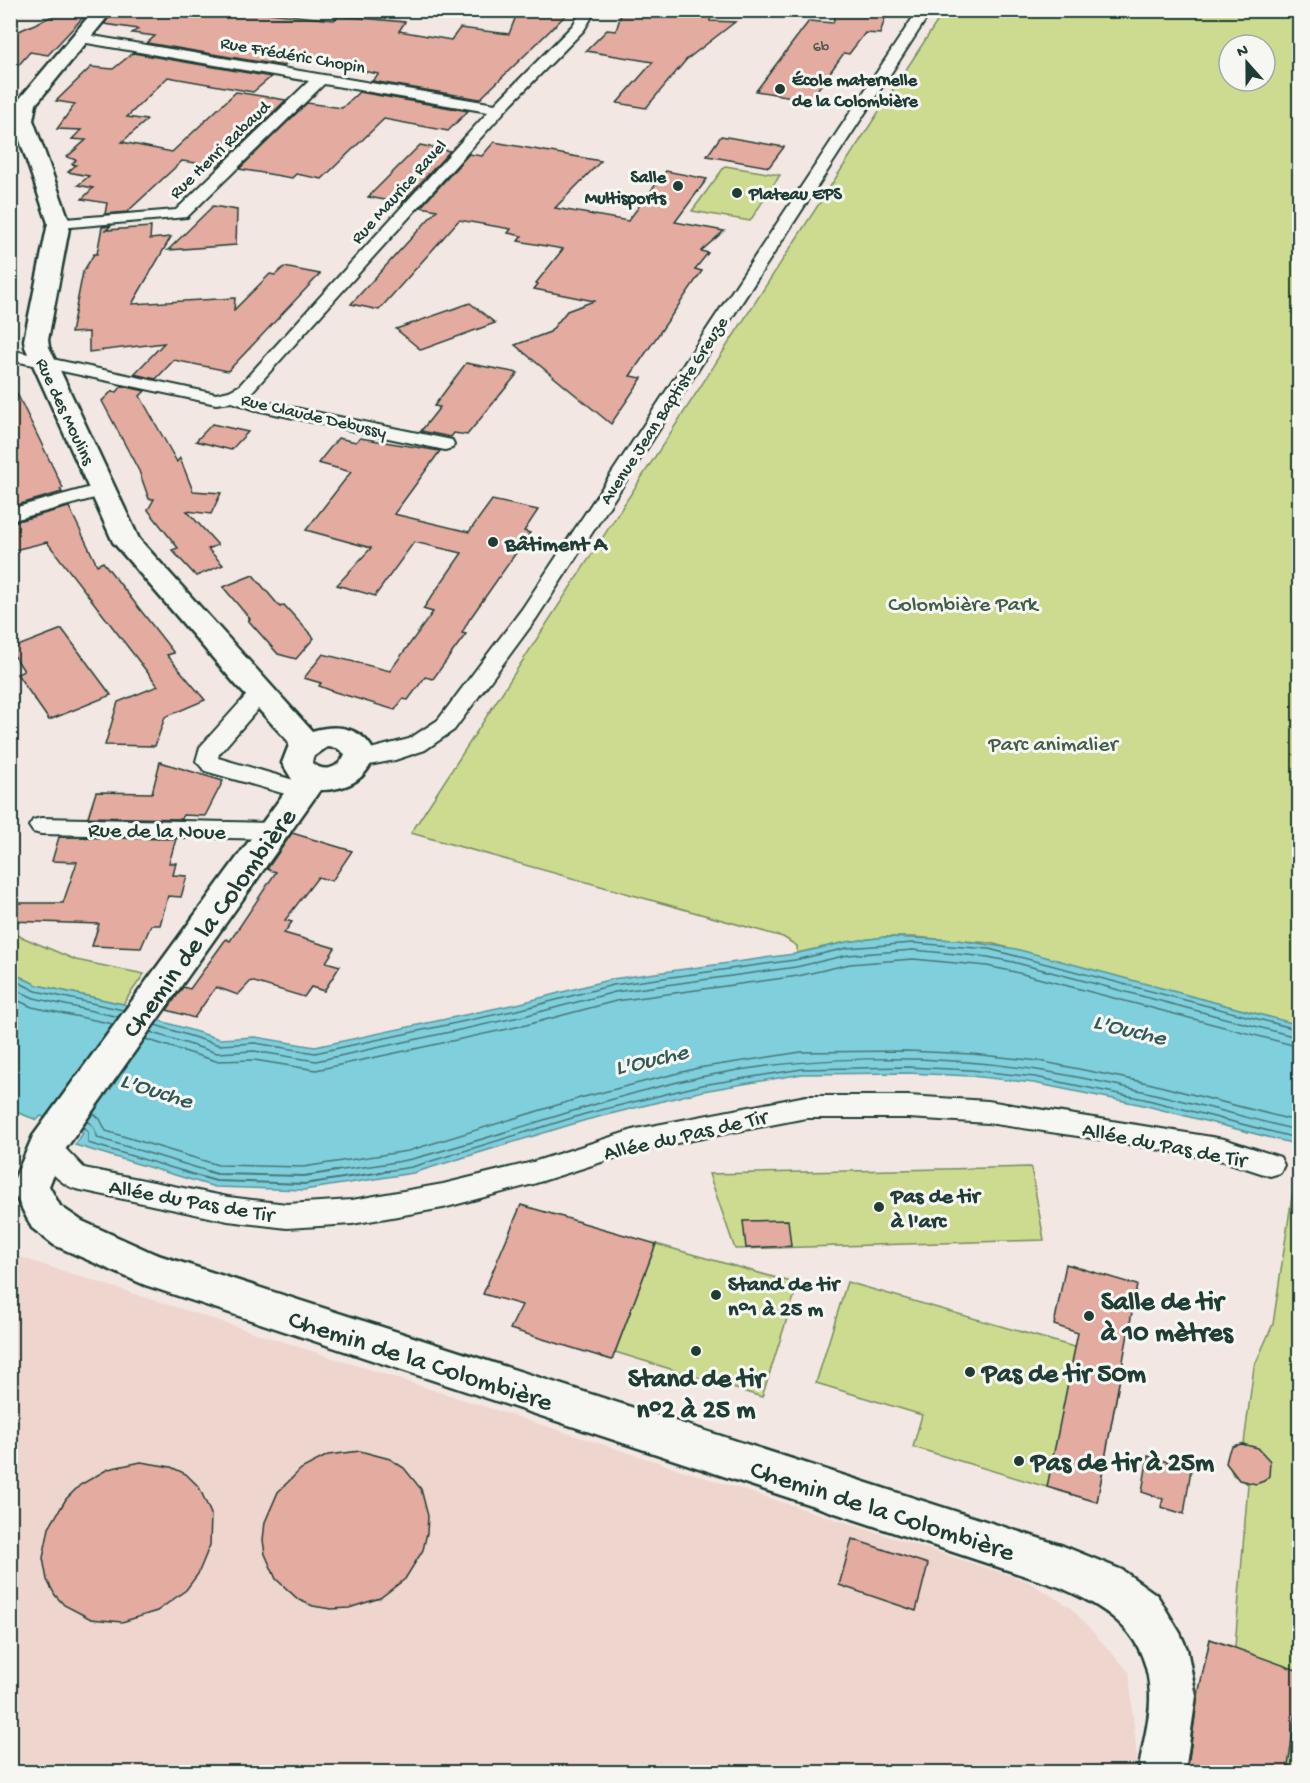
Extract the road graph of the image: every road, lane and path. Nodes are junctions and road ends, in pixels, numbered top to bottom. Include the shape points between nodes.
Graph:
1 (104, 10) edge
2 (590, 10) edge
3 (926, 10) edge
4 (81, 38) junction
5 (320, 79) junction
6 (499, 109) junction
7 (59, 224) junction
8 (10, 355) edge
9 (42, 361) junction
10 (234, 396) junction
11 (445, 444) dead end
12 (102, 490) junction
13 (10, 515) edge
14 (270, 702) junction
15 (334, 737) junction
16 (305, 746) junction
17 (359, 759) junction
18 (307, 784) junction
19 (41, 826) dead end
20 (274, 831) junction
21 (46, 1148) junction
22 (1270, 1165) dead end
23 (20, 1188) edge
24 (1162, 1773) edge

1 - 4 street
2 - 6 street, Rue Maurice Ravel via 579,27
3 - 17 street, Avenue Jean Baptiste Greuze via 529,614 446,725 416,746
4 - 5 street, Rue Frédéric Chopin
4 - 7 street via 26,103 23,120
5 - 6 street, Rue Frédéric Chopin
5 - 7 street, Rue Henri Rabaud via 181,214
6 - 10 street, Rue Maurice Ravel via 245,390
7 - 9 street, Rue des Moulins via 36,340
8 - 9 street, Rue Claude Debussy
9 - 10 street, Rue Claude Debussy via 216,399
9 - 12 street, Rue des Moulins
10 - 11 street, Rue Claude Debussy via 256,405
12 - 13 street
12 - 14 street, Rue des Moulins via 127,542
14 - 15 street, Rue des Moulins
14 - 16 street, Rue des Moulins
14 - 18 street via 208,752 207,761 213,766
15 - 16 street
15 - 17 street via 354,744
16 - 18 street via 297,763
17 - 18 street via 352,770 338,777
18 - 20 street, Chemin de la Colombière
19 - 20 street, Rue de la Noue
20 - 21 street, Chemin de la Colombière
21 - 22 street, Allée du Pas de Tir via 76,1178 228,1209 287,1216 352,1212 443,1196 636,1140 806,1107 988,1112 1224,1150
21 - 23 street, Chemin de la Colombière
23 - 24 street, Chemin de la Colombière via 68,1233 145,1269 1063,1567 1106,1585 1142,1611 1164,1649 1173,1696

